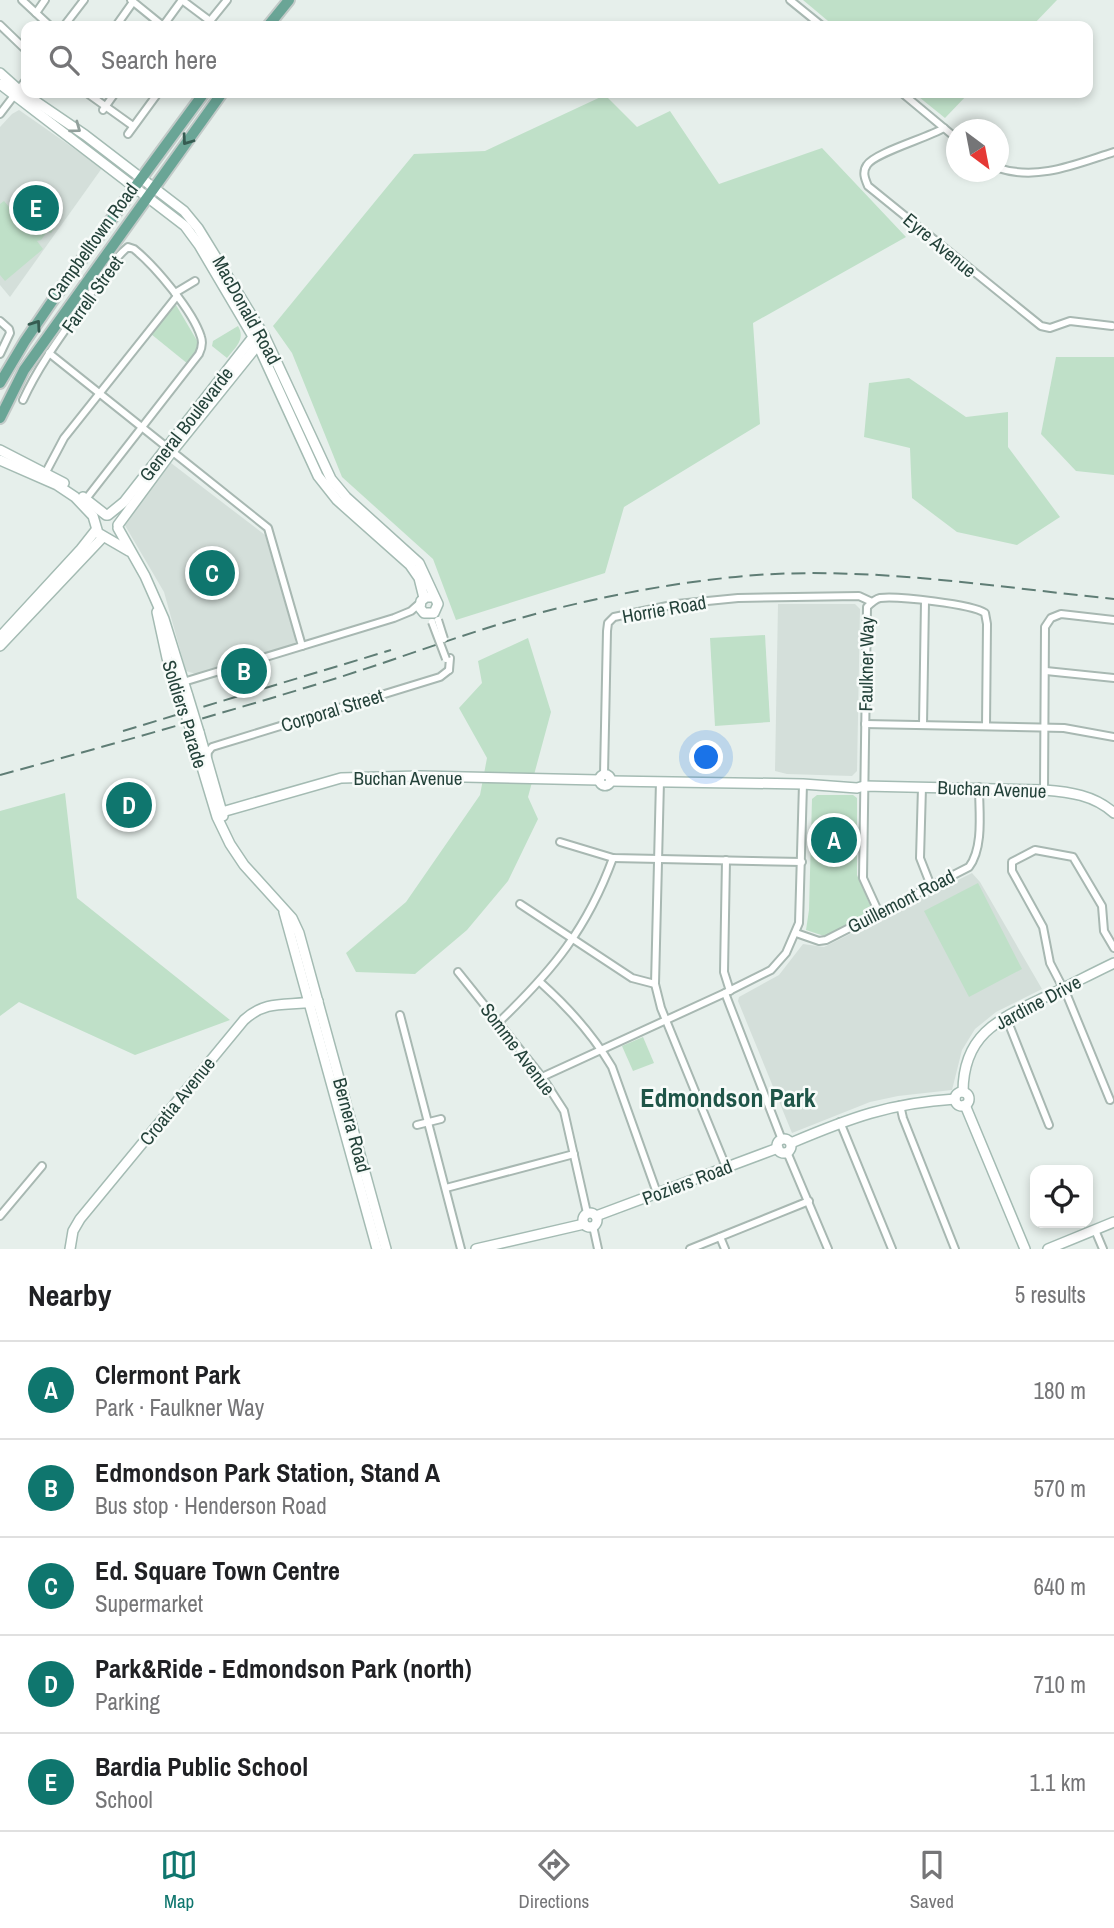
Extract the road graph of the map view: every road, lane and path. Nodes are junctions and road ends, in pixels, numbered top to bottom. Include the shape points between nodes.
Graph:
1 (22, 0) edge
2 (45, 0) edge
3 (83, 0) edge
4 (182, 0) edge
5 (227, 0) edge
6 (289, 0) edge
7 (790, 0) edge
8 (132, 1) edge
9 (36, 13) junction
10 (45, 21) edge
11 (68, 21) edge
12 (119, 21) edge
13 (157, 21) edge
14 (167, 21) edge
15 (205, 21) edge
16 (210, 21) edge
17 (272, 21) edge
18 (816, 21) edge
19 (0, 25) edge
20 (21, 45) edge
21 (0, 73) edge
22 (0, 84) edge
23 (21, 87) edge
24 (17, 93) junction
25 (21, 96) edge
26 (24, 98) edge
27 (93, 98) edge
28 (111, 98) edge
29 (154, 98) edge
30 (200, 98) edge
31 (218, 98) edge
32 (908, 98) edge
33 (104, 108) junction
34 (0, 114) edge
35 (133, 126) junction
36 (944, 128) joint
37 (128, 134) dead end
38 (1114, 152) edge
39 (1009, 171) edge
40 (138, 183) junction
41 (150, 192) junction
42 (195, 281) dead end
43 (176, 295) junction
44 (0, 321) edge
45 (1112, 326) dead end
46 (259, 337) junction
47 (49, 353) junction
48 (0, 354) edge
49 (0, 383) edge
50 (101, 393) junction
51 (23, 400) dead end
52 (0, 418) edge
53 (141, 428) junction
54 (0, 450) edge
55 (169, 450) junction
56 (0, 460) edge
57 (46, 472) junction
58 (64, 489) junction
59 (86, 499) junction
60 (107, 515) junction
61 (118, 526) junction
62 (101, 532) junction
63 (130, 552) junction
64 (426, 599) junction
65 (925, 601) junction
66 (872, 602) junction
67 (432, 616) junction
68 (394, 618) junction
69 (25, 619) junction
70 (1114, 620) edge
71 (0, 638) edge
72 (0, 646) edge
73 (302, 646) junction
74 (1045, 671) junction
75 (1114, 678) edge
76 (180, 683) junction
77 (865, 724) junction
78 (923, 725) junction
79 (986, 726) junction
80 (1044, 728) junction
81 (197, 735) junction
82 (1114, 737) edge
83 (212, 747) junction
84 (207, 761) junction
85 (605, 778) junction
86 (660, 781) junction
87 (803, 784) junction
88 (864, 786) junction
89 (922, 787) junction
90 (979, 787) junction
91 (1044, 790) junction
92 (222, 812) junction
93 (1114, 813) edge
94 (224, 828) junction
95 (560, 842) dead end
96 (613, 858) junction
97 (658, 859) junction
98 (726, 860) junction
99 (802, 862) junction
100 (932, 886) junction
101 (520, 904) dead end
102 (879, 913) junction
103 (796, 933) junction
104 (573, 940) junction
105 (1114, 948) edge
106 (1114, 963) edge
107 (458, 972) dead end
108 (540, 982) junction
109 (655, 984) junction
110 (1063, 988) junction
111 (727, 992) junction
112 (313, 1002) junction
113 (400, 1015) dead end
114 (1006, 1017) junction
115 (665, 1020) junction
116 (499, 1021) junction
117 (601, 1049) junction
118 (542, 1077) junction
119 (959, 1096) junction
120 (1110, 1100) dead end
121 (900, 1105) junction
122 (441, 1119) dead end
123 (428, 1122) junction
124 (840, 1122) junction
125 (417, 1125) dead end
126 (1049, 1125) dead end
127 (784, 1146) junction
128 (574, 1154) junction
129 (42, 1166) dead end
130 (726, 1167) junction
131 (446, 1188) junction
132 (657, 1194) junction
133 (808, 1201) junction
134 (592, 1214) junction
135 (0, 1216) edge
136 (1114, 1222) edge
137 (589, 1225) junction
138 (1095, 1230) junction
139 (720, 1237) junction
140 (70, 1249) edge
141 (377, 1249) edge
142 (386, 1249) edge
143 (461, 1249) edge
144 (476, 1249) edge
145 (598, 1249) edge
146 (690, 1249) edge
147 (725, 1249) edge
148 (828, 1249) edge
149 (892, 1249) edge
150 (955, 1249) edge
151 (1025, 1249) edge
152 (1048, 1249) edge
153 (1103, 1249) edge

1 - 9 street
2 - 9 street
3 - 11 street
4 - 14 street
4 - 15 street
5 - 16 street
6 - 17 main road
7 - 18 street
8 - 12 street
8 - 13 street
9 - 10 street
19 - 20 street
21 - 24 street, MacDonald Road
22 - 24 street, MacDonald Road
23 - 24 street
24 - 25 street, MacDonald Road
24 - 34 street
26 - 40 street, MacDonald Road
27 - 33 street
28 - 33 street
29 - 35 street
30 - 40 main road, Campbelltown Road
31 -> 41 main road, Campbelltown Road
32 - 36 street
33 - 35 street
35 - 37 street
36 - 45 street, Eyre Avenue via 873,158 865,167 869,186 1041,326 1050,328 1070,321
38 - 39 street via 1045,172
40 - 41 street, MacDonald Road
49 -> 40 main road, Campbelltown Road via 37,323
41 - 46 street, MacDonald Road via 192,234
41 - 52 main road, Campbelltown Road via 23,370
42 - 43 street
43 - 47 street, Farrell Street via 138,251 128,247
43 - 50 street
43 - 53 street, Farrell Street via 200,334 200,354
44 - 48 street via 10,333
46 - 55 street, General Boulevarde
46 - 55 street via 199,419
46 - 64 street, MacDonald Road via 322,474 419,563 426,575
47 - 50 street
47 - 51 street, Farrell Street
50 - 53 street
50 - 57 street via 64,438
53 - 55 street
53 - 59 street, Farrell Street
54 - 57 street
55 - 60 street, General Boulevarde via 114,513
55 - 61 street
55 - 73 street via 270,531
56 - 58 street, Soldiers Parade
57 - 58 street via 47,478
57 - 59 street
58 - 62 street, Soldiers Parade via 83,504
59 - 60 street
60 - 61 street via 115,518
60 - 62 street via 100,517
61 - 62 street via 115,534
61 - 63 street, Soldiers Parade
62 - 63 street, Soldiers Parade
62 - 69 street
62 - 71 street
63 - 76 street, Soldiers Parade via 164,619
64 - 67 street via 420,608
64 - 67 street via 438,604
64 - 68 street
65 - 66 street, Faulkner Way via 879,598
65 - 78 street
65 - 79 street, Faulkner Way via 977,607 985,613
66 - 77 street, Faulkner Way via 867,607
66 - 85 street, Horrie Road via 859,596 738,598 614,617 607,631
67 - 68 street
67 - 83 street, Corporal Street, bridge via 448,659 449,670 440,677
68 - 73 street
69 - 71 street
69 - 72 street
70 - 74 street via 1061,614 1051,618 1045,627
73 - 76 street
74 - 75 street
74 - 80 street
76 - 81 street, Soldiers Parade, bridge
77 - 78 street
77 - 88 street, Faulkner Way
78 - 79 street
79 - 80 street
80 - 82 street
80 - 91 street
81 - 83 street
81 - 84 street, Soldiers Parade
81 - 94 street, Soldiers Parade via 217,817
83 - 84 street
84 - 92 street, Soldiers Parade
85 - 86 street, Buchan Avenue
85 - 92 street, Buchan Avenue via 341,778
86 - 87 street, Buchan Avenue
86 - 97 street
87 - 88 street, Buchan Avenue
87 - 99 street
88 - 89 street, Buchan Avenue
88 - 102 street, Faulkner Way via 863,878
89 - 90 street, Buchan Avenue
89 - 100 street via 920,858
90 - 91 street, Buchan Avenue
90 - 100 street, Guillemont Road via 975,858 969,867
91 - 93 street, Buchan Avenue via 1094,799
92 - 94 street, Soldiers Parade
94 - 112 street, Soldiers Parade via 238,857 294,923
95 - 96 street
96 - 97 street
96 - 104 street
97 - 98 street
97 - 109 street
98 - 99 street
98 - 111 street
99 - 103 street
100 - 102 street, Guillemont Road
101 - 104 street
102 - 103 street, Guillemont Road via 826,940
103 - 111 street via 771,970
104 - 108 street
104 - 109 street via 632,978
105 - 110 street via 1104,931 1102,906 1073,857 1034,850 1014,860 1010,868 1043,928 1050,963
106 - 110 street, Jardine Drive
107 - 116 street, Somme Avenue
108 - 116 street
108 - 117 street via 565,1004
109 - 115 street
110 - 114 street, Jardine Drive
110 - 120 street
111 - 115 street
111 - 127 street
112 - 140 street, Croatia Avenue via 267,1005 244,1020 80,1219
112 - 141 street, Bernera Road
112 - 142 street, Bernera Road
113 - 123 street
114 - 119 street, Jardine Drive via 974,1045
114 - 126 street
115 - 117 street
115 - 130 street
116 - 118 street, Somme Avenue
117 - 118 street
117 - 132 street via 612,1067
118 - 128 street, Somme Avenue via 564,1111
119 - 121 street, Poziers Road
119 - 151 street, Jardine Drive via 969,1098 965,1105
121 - 124 street, Poziers Road
121 - 150 street
122 - 123 street
123 - 125 street
123 - 131 street
124 - 127 street, Poziers Road
124 - 149 street
127 - 130 street, Poziers Road
127 - 133 street
128 - 131 street
128 - 134 street, Somme Avenue
129 - 135 street
130 - 132 street, Poziers Road
131 - 143 street
132 - 134 street, Poziers Road
133 - 139 street
133 - 148 street
134 - 137 street via 597,1223
136 - 138 street
137 - 144 street
137 - 145 street
138 - 152 street
138 - 153 street
139 - 146 street
139 - 147 street

